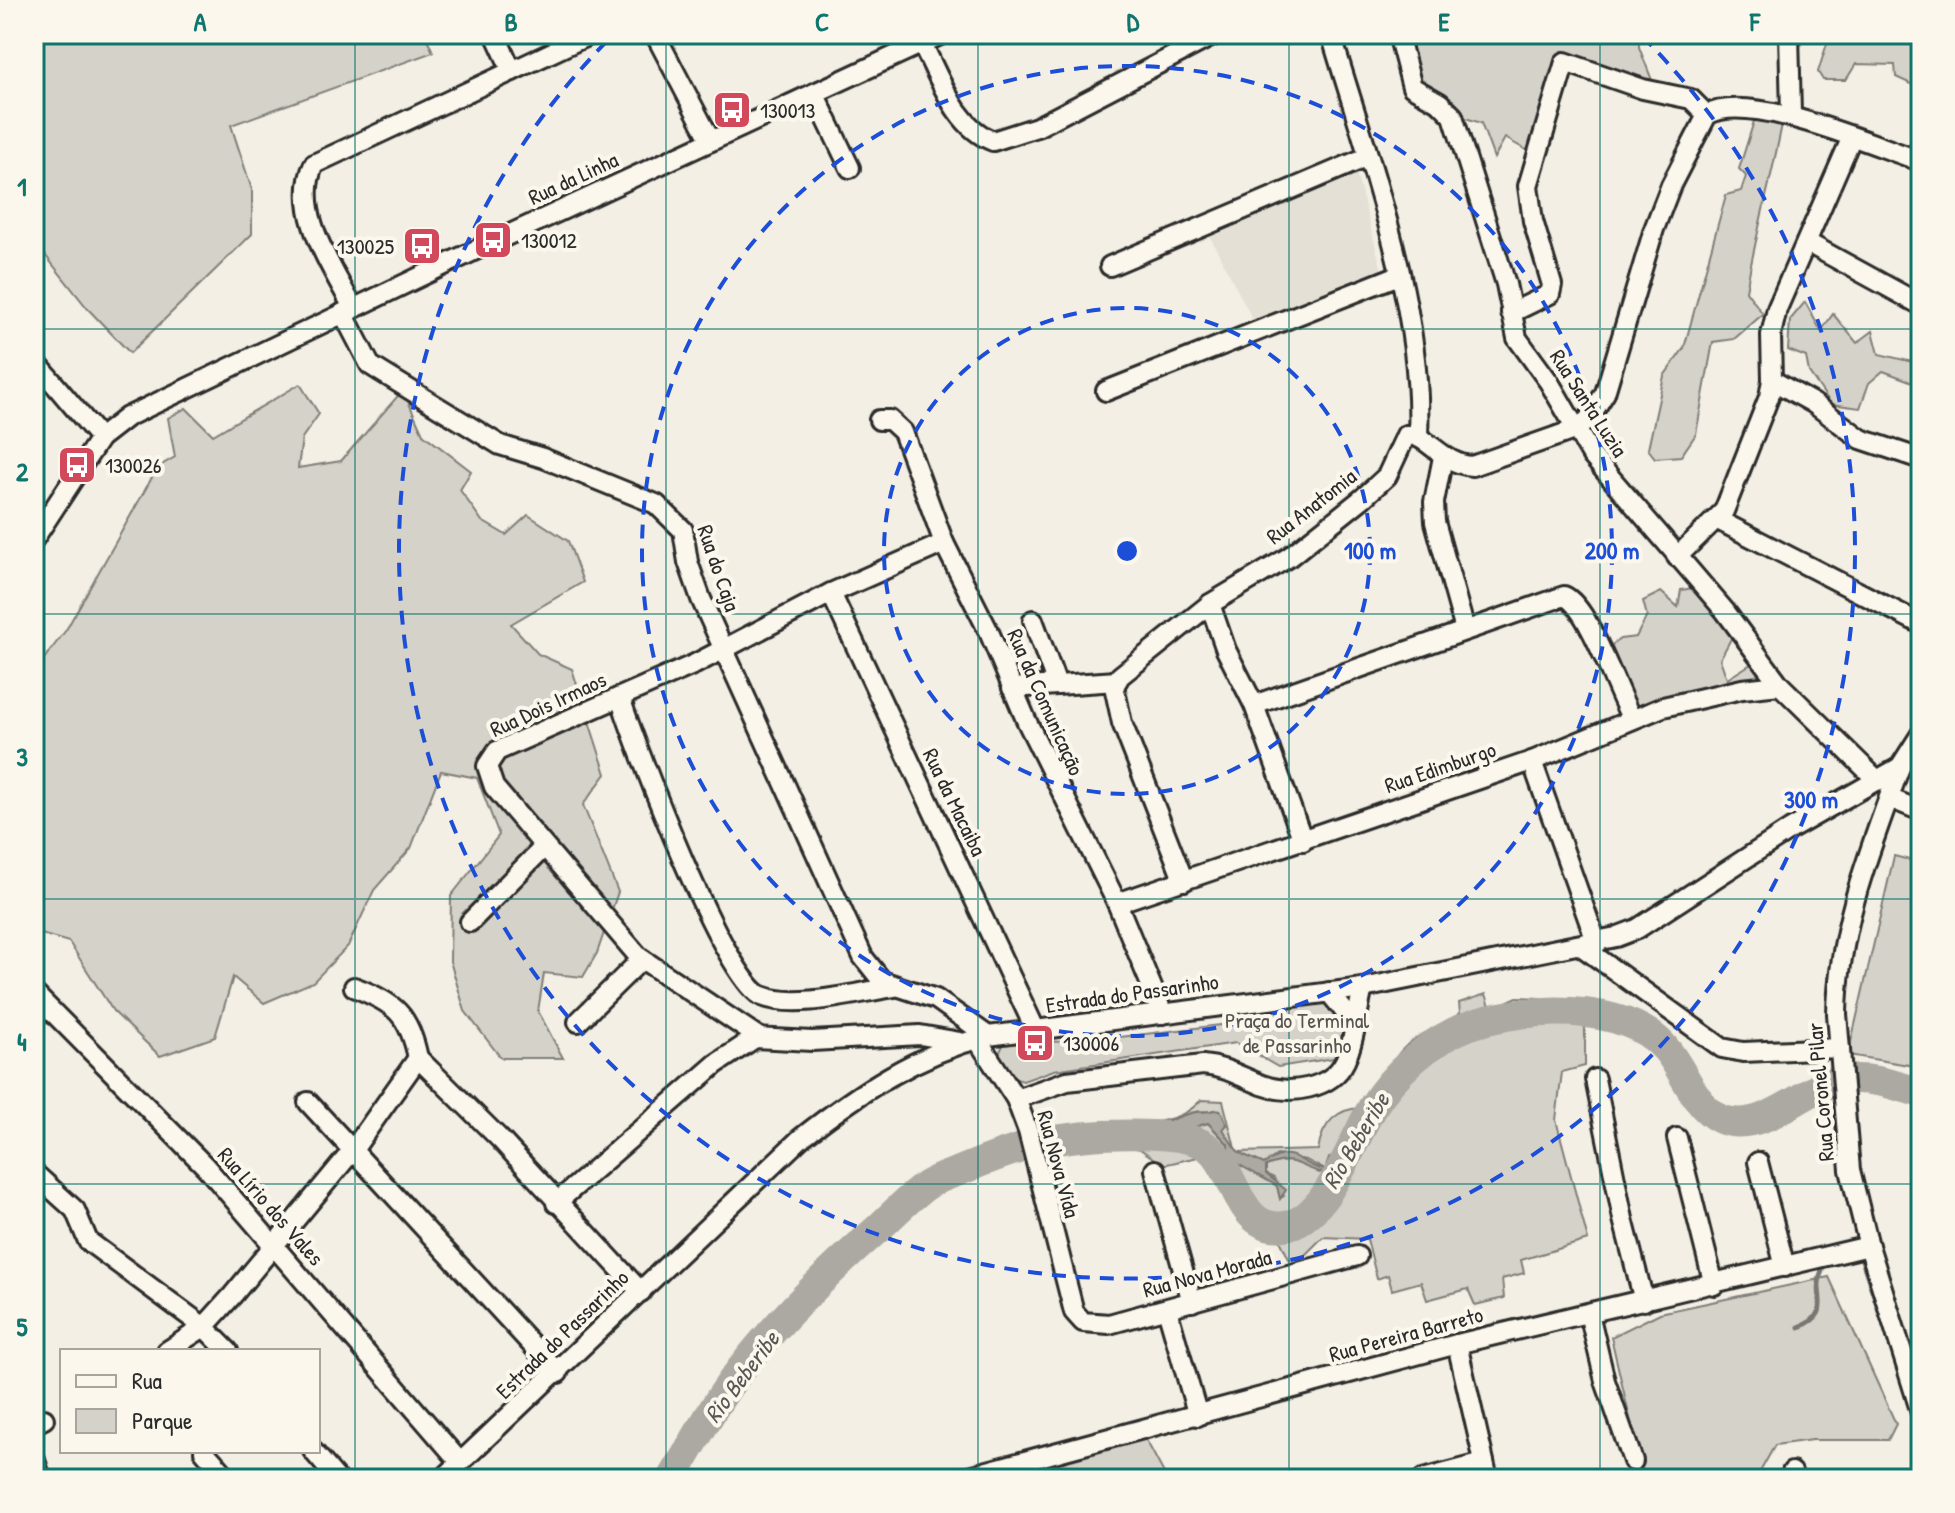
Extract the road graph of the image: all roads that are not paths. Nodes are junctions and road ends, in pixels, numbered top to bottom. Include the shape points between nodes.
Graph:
1 (495, 34) edge
2 (591, 34) edge
3 (655, 34) edge
4 (942, 34) edge
5 (1216, 34) edge
6 (1331, 34) edge
7 (1398, 34) edge
8 (1789, 34) edge
9 (922, 44) junction
10 (512, 71) junction
11 (814, 93) junction
12 (1791, 114) junction
13 (1707, 115) junction
14 (1851, 139) junction
15 (711, 141) junction
16 (1367, 157) junction
17 (1921, 161) edge
18 (850, 168) dead end
19 (1808, 243) junction
20 (1110, 266) dead end
21 (1399, 275) junction
22 (1921, 305) edge
23 (348, 310) junction
24 (1511, 313) junction
25 (34, 360) edge
26 (1772, 380) junction
27 (1106, 391) dead end
28 (879, 420) dead end
29 (1574, 430) junction
30 (1418, 435) junction
31 (100, 438) junction
32 (1443, 457) junction
33 (1921, 459) edge
34 (1718, 520) junction
35 (34, 539) edge
36 (944, 543) junction
37 (1677, 557) junction
38 (831, 593) junction
39 (1210, 604) junction
40 (1033, 620) dead end
41 (1921, 624) edge
42 (1465, 630) junction
43 (724, 649) junction
44 (1117, 681) junction
45 (1057, 685) junction
46 (1780, 685) junction
47 (1012, 688) junction
48 (620, 697) junction
49 (1254, 705) junction
50 (1632, 719) junction
51 (1921, 734) edge
52 (1532, 761) junction
53 (1900, 767) junction
54 (1878, 781) junction
55 (1889, 798) junction
56 (1921, 811) edge
57 (1303, 841) junction
58 (544, 847) junction
59 (1184, 881) junction
60 (1117, 903) junction
61 (470, 922) dead end
62 (1589, 945) junction
63 (642, 959) junction
64 (354, 987) dead end
65 (894, 987) junction
66 (1363, 988) junction
67 (1329, 992) junction
68 (34, 993) edge
69 (1163, 1014) junction
70 (578, 1022) dead end
71 (1354, 1023) junction
72 (1036, 1031) junction
73 (760, 1038) junction
74 (976, 1039) junction
75 (1840, 1048) junction
76 (418, 1058) junction
77 (1595, 1079) dead end
78 (1016, 1099) junction
79 (308, 1102) dead end
80 (1677, 1138) dead end
81 (353, 1150) junction
82 (1758, 1162) dead end
83 (1155, 1170) dead end
84 (34, 1173) edge
85 (556, 1203) junction
86 (272, 1245) junction
87 (1869, 1246) junction
88 (1357, 1256) dead end
89 (1785, 1267) junction
90 (1714, 1285) junction
91 (641, 1292) junction
92 (1644, 1301) junction
93 (1192, 1302) junction
94 (1167, 1309) junction
95 (1074, 1312) joint
96 (1589, 1313) junction
97 (204, 1327) junction
98 (1457, 1344) junction
99 (170, 1349) edge
100 (226, 1349) edge
101 (558, 1373) junction
102 (1921, 1413) edge
103 (1198, 1416) junction
104 (206, 1453) edge
105 (315, 1453) edge
106 (34, 1457) edge
107 (1633, 1461) dead end
108 (460, 1462) junction
109 (1486, 1471) edge
110 (41, 1479) edge
111 (229, 1479) edge
112 (337, 1479) edge
113 (443, 1479) edge
114 (958, 1479) edge
115 (1423, 1479) edge

1 - 10 street
2 - 10 street
3 - 15 street
4 - 9 street, Rua da Linha
5 - 9 street via 1010,138 993,141 980,136 962,117
6 - 16 street
7 - 24 street, Rua Santa Luzia via 1412,87 1447,110 1460,132
8 - 12 street
9 - 11 street, Rua da Linha
10 - 23 street, Rua do Caja via 314,164 308,202
11 - 15 street, Rua da Linha
11 - 18 street
12 - 13 street via 1727,108
12 - 14 street
13 - 24 street via 1691,99 1565,62 1528,186 1552,285 1550,294
13 - 29 street via 1654,229 1605,393 1588,420
14 - 17 street
14 - 19 street
15 - 23 street, Rua da Linha
16 - 20 street
16 - 21 street
19 - 22 street
19 - 26 street via 1777,309 1769,358
21 - 27 street
21 - 30 street via 1415,359
23 - 31 street, Rua da Linha via 150,405
23 - 43 street, Rua do Caja via 370,365 500,445 639,497 672,518 683,530 691,576
24 - 29 street, Rua Santa Luzia via 1517,338 1549,382
25 - 31 street
26 - 33 street via 1861,439
26 - 34 street
28 - 36 street, Rua da Comunicação via 890,420 903,432
29 - 32 street via 1472,466
29 - 37 street, Rua Santa Luzia
30 - 32 street
30 - 39 street, Rua Anatomia via 1403,438 1387,476 1363,498 1289,557
31 - 35 street, Rua da Linha
32 - 42 street via 1435,522
34 - 37 street
34 - 41 street
36 - 38 street, Rua Dois Irmaos
36 - 47 street, Rua da Comunicação
37 - 46 street, Rua Santa Luzia
38 - 43 street, Rua Dois Irmaos
38 - 72 street, Rua da Macaiba
39 - 44 street, Rua Anatomia
39 - 49 street
40 - 45 street
42 - 49 street
42 - 50 street via 1564,596 1574,603 1599,646
43 - 48 street, Rua Dois Irmaos
43 - 65 street, Rua do Caja via 863,957 882,981
44 - 45 street
44 - 59 street via 1116,703
45 - 47 street
46 - 50 street, Rua Edimburgo via 1701,698
46 - 54 street, Rua Santa Luzia
47 - 60 street, Rua da Comunicação
48 - 58 street, Rua Dois Irmaos via 490,758 487,774 494,787
48 - 65 street via 709,915 748,987 770,999 801,1000
49 - 57 street
50 - 52 street, Rua Edimburgo
51 - 53 street, Estrada do Passarinho
52 - 57 street, Rua Edimburgo
52 - 62 street
53 - 54 street, Estrada do Passarinho
53 - 55 street, Rua Coronel Pilar
54 - 62 street, Estrada do Passarinho via 1791,829 1637,929
55 - 56 street
55 - 75 street, Rua Coronel Pilar via 1853,900 1837,989
57 - 59 street, Rua Edimburgo
58 - 61 street
58 - 63 street, Rua Dois Irmaos
59 - 60 street, Rua Edimburgo
60 - 69 street, Rua da Comunicação
62 - 66 street, Estrada do Passarinho
62 - 75 street via 1722,1048
63 - 70 street
63 - 73 street, Rua Dois Irmaos
64 - 76 street via 394,1006 408,1023
65 - 74 street via 936,999
66 - 67 street, Estrada do Passarinho
66 - 71 street
67 - 69 street, Estrada do Passarinho
67 - 71 street
68 - 86 street, Rua Lírio dos Vales via 205,1166
69 - 72 street, Estrada do Passarinho
71 - 78 street via 1343,1065 1301,1090 1262,1085 1222,1066 1203,1065 1067,1081
72 - 74 street, Estrada do Passarinho
73 - 74 street
73 - 85 street via 716,1064
74 - 78 street, Rua Nova Vida
74 - 91 street, Estrada do Passarinho via 936,1051 881,1080 810,1131
75 - 87 street, Rua Coronel Pilar via 1850,1170
76 - 81 street
76 - 85 street
77 - 92 street
78 - 95 street, Rua Nova Vida via 1036,1157
79 - 81 street
80 - 90 street
81 - 86 street
81 - 101 street
82 - 89 street
83 - 93 street
84 - 97 street via 75,1210 88,1241
85 - 91 street
86 - 97 street
86 - 108 street, Rua Lírio dos Vales
87 - 89 street, Rua Pereira Barreto
87 - 102 street, Rua Coronel Pilar
88 - 93 street, Rua Nova Morada
89 - 90 street, Rua Pereira Barreto
90 - 92 street, Rua Pereira Barreto
91 - 101 street, Estrada do Passarinho
92 - 96 street, Rua Pereira Barreto
93 - 94 street, Rua Nova Morada
94 - 95 street, Rua Nova Morada via 1093,1325
94 - 103 street
96 - 98 street, Rua Pereira Barreto
96 - 107 street via 1605,1381
97 - 99 street
97 - 100 street
98 - 103 street, Rua Pereira Barreto
98 - 109 street
101 - 108 street, Estrada do Passarinho
103 - 114 street, Rua Pereira Barreto
104 - 111 street
105 - 112 street
106 - 110 street
108 - 113 street, Estrada do Passarinho
109 - 115 street

